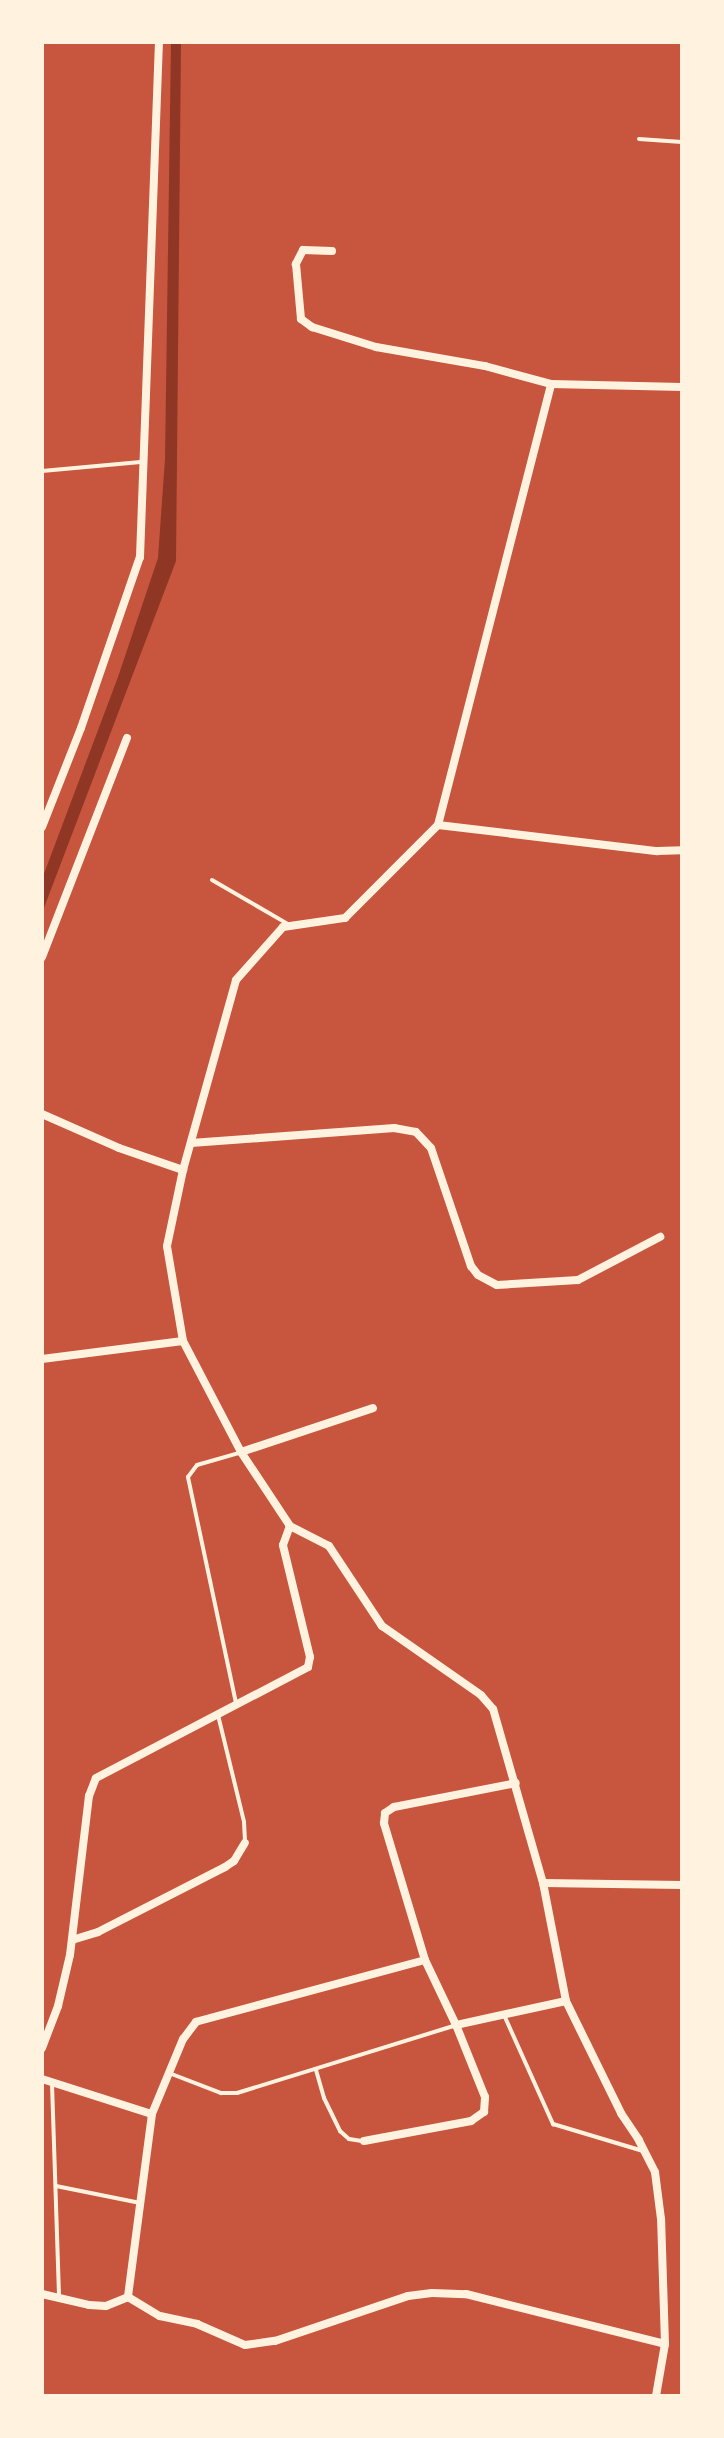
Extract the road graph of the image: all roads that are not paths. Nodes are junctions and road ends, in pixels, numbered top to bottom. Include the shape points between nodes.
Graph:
1 (159, 42) edge
2 (639, 139) dead end
3 (682, 142) edge
4 (332, 251) dead end
5 (551, 384) junction
6 (682, 387) edge
7 (144, 461) junction
8 (42, 471) edge
9 (127, 738) dead end
10 (438, 825) junction
11 (42, 827) edge
12 (682, 850) edge
13 (212, 880) dead end
14 (288, 924) junction
15 (42, 957) edge
16 (42, 1114) edge
17 (191, 1143) junction
18 (183, 1170) junction
19 (660, 1237) dead end
20 (183, 1341) junction
21 (42, 1359) edge
22 (373, 1408) dead end
23 (241, 1452) junction
24 (290, 1526) junction
25 (236, 1706) junction
26 (218, 1715) junction
27 (516, 1783) junction
28 (245, 1843) joint
29 (543, 1883) junction
30 (682, 1885) edge
31 (72, 1940) junction
32 (425, 1960) junction
33 (566, 2001) junction
34 (504, 2015) junction
35 (456, 2025) junction
36 (42, 2048) edge
37 (316, 2069) junction
38 (169, 2073) junction
39 (47, 2080) edge
40 (152, 2114) junction
41 (364, 2141) joint
42 (645, 2152) junction
43 (55, 2186) junction
44 (140, 2203) junction
45 (42, 2294) edge
46 (128, 2297) junction
47 (59, 2298) junction
48 (665, 2344) junction
49 (656, 2396) edge

1 - 7 street
2 - 3 lane
4 - 5 street via 303,250 296,264 301,319 312,327 376,347
5 - 6 street
5 - 10 street
7 - 8 lane
7 - 11 street via 139,559
9 - 15 street
10 - 12 street
10 - 14 street via 345,918
13 - 14 lane
14 - 17 street via 237,977
16 - 18 street
17 - 18 street
17 - 19 street via 394,1128 416,1132 431,1148 471,1266 497,1285 578,1280
18 - 20 street via 167,1246
20 - 21 street
20 - 23 street
22 - 23 street
23 - 24 street
23 - 25 lane via 197,1465 188,1475
24 - 25 street via 283,1545 310,1663
24 - 27 street via 329,1546 382,1626 490,1704
25 - 26 street
26 - 28 lane
26 - 31 street via 96,1778 89,1796
27 - 29 street
27 - 32 street via 385,1813
28 - 31 street via 225,1867
29 - 30 street
29 - 33 street
31 - 36 street via 58,2006
32 - 35 street
32 - 38 street via 202,2018 186,2032
33 - 34 street
33 - 42 street
34 - 35 street
34 - 42 lane via 553,2124
35 - 37 lane
35 - 41 street via 485,2097 484,2112 471,2121
37 - 38 lane via 232,2094
37 - 41 lane via 340,2131
38 - 40 street
39 - 40 street
39 - 43 lane
40 - 44 street
42 - 48 street via 659,2194
43 - 44 lane
43 - 47 lane
44 - 46 street
45 - 47 street
46 - 47 street via 106,2306
46 - 48 street via 160,2316 197,2324 245,2345 275,2341 408,2296 432,2293 466,2294
48 - 49 street

